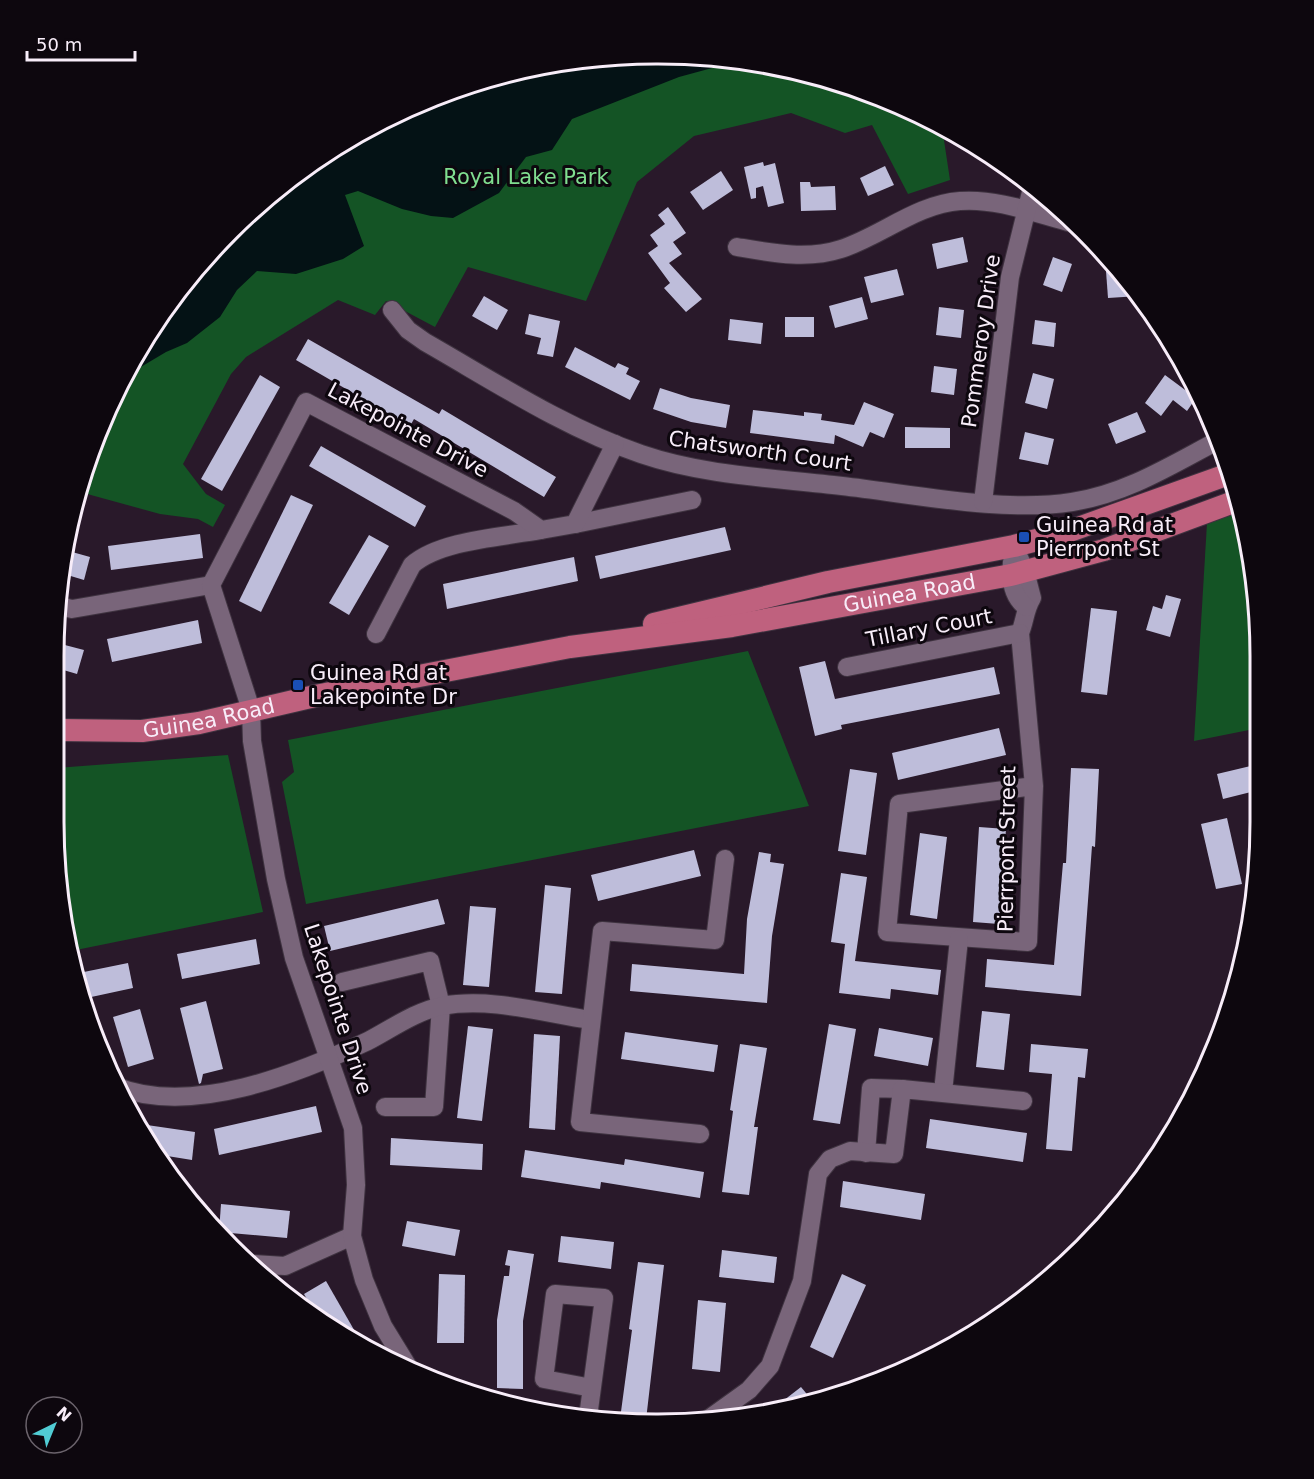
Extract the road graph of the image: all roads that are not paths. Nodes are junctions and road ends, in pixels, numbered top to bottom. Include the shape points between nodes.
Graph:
1 (1029, 197) edge
2 (1025, 211) junction
3 (1055, 219) edge
4 (737, 247) dead end
5 (392, 310) dead end
6 (615, 444) junction
7 (1210, 445) edge
8 (1221, 477) edge
9 (692, 500) dead end
10 (983, 502) junction
11 (1229, 504) edge
12 (575, 524) junction
13 (541, 530) junction
14 (1014, 546) junction
15 (1018, 573) junction
16 (211, 585) junction
17 (67, 608) edge
18 (1020, 633) junction
19 (376, 634) dead end
20 (570, 648) junction
21 (847, 667) dead end
22 (251, 710) junction
23 (64, 730) edge
24 (1034, 786) junction
25 (725, 859) dead end
26 (959, 939) junction
27 (342, 982) dead end
28 (441, 1006) junction
29 (590, 1020) junction
30 (328, 1057) junction
31 (902, 1089) junction
32 (130, 1092) edge
33 (943, 1092) junction
34 (1023, 1101) dead end
35 (385, 1107) dead end
36 (699, 1134) dead end
37 (866, 1152) junction
38 (352, 1236) junction
39 (264, 1265) edge
40 (402, 1356) edge
41 (592, 1388) junction
42 (589, 1410) edge
43 (721, 1410) edge

1 - 2 street, Pommeroy Drive
2 - 3 street
2 - 4 street via 959,201 924,210 853,245 826,253 779,254
2 - 10 street, Pommeroy Drive via 1010,277
5 - 6 street, Chatsworth Court via 424,342 570,424
6 - 10 street, Chatsworth Court via 642,455 714,471
6 - 12 street
7 - 10 street via 1151,477 1105,494 1049,504
8 - 14 main road, Guinea Road via 1096,524
9 - 12 street
11 - 15 main road, Guinea Road via 1104,550
12 - 13 street
13 - 16 street, Lakepointe Drive via 514,511 306,402
13 - 19 street via 449,547 420,557
14 - 15 street, Pierrpont Street
14 - 20 main road, Guinea Road via 828,582
15 - 18 street, Pierrpont Street via 1016,599 1026,607
15 - 20 main road, Guinea Road via 732,626
16 - 17 street
16 - 22 street, Lakepointe Drive
18 - 21 street, Tillary Court
18 - 24 street, Pierrpont Street
20 - 22 main road, Guinea Road
22 - 23 main road, Guinea Road via 200,723 141,731
22 - 30 street, Lakepointe Drive via 252,741 286,924 298,974
24 - 26 street, Pierrpont Street via 1028,942
24 - 26 street via 899,804 886,932
25 - 29 street via 715,940 602,931
26 - 33 street
27 - 28 street via 430,961
28 - 29 street via 482,1004
28 - 30 street
28 - 35 street via 434,1107
29 - 36 street via 580,1122
30 - 32 street via 256,1085 172,1098
30 - 38 street, Lakepointe Drive via 353,1128 357,1185
31 - 33 street
31 - 37 street via 894,1154
31 - 37 street via 871,1088
33 - 34 street
37 - 43 street via 849,1151 830,1159 818,1174 802,1281 770,1366 749,1390
38 - 39 street via 285,1266
38 - 40 street, Lakepointe Drive via 375,1307
41 - 41 street via 604,1298 555,1294 544,1379
41 - 42 street

